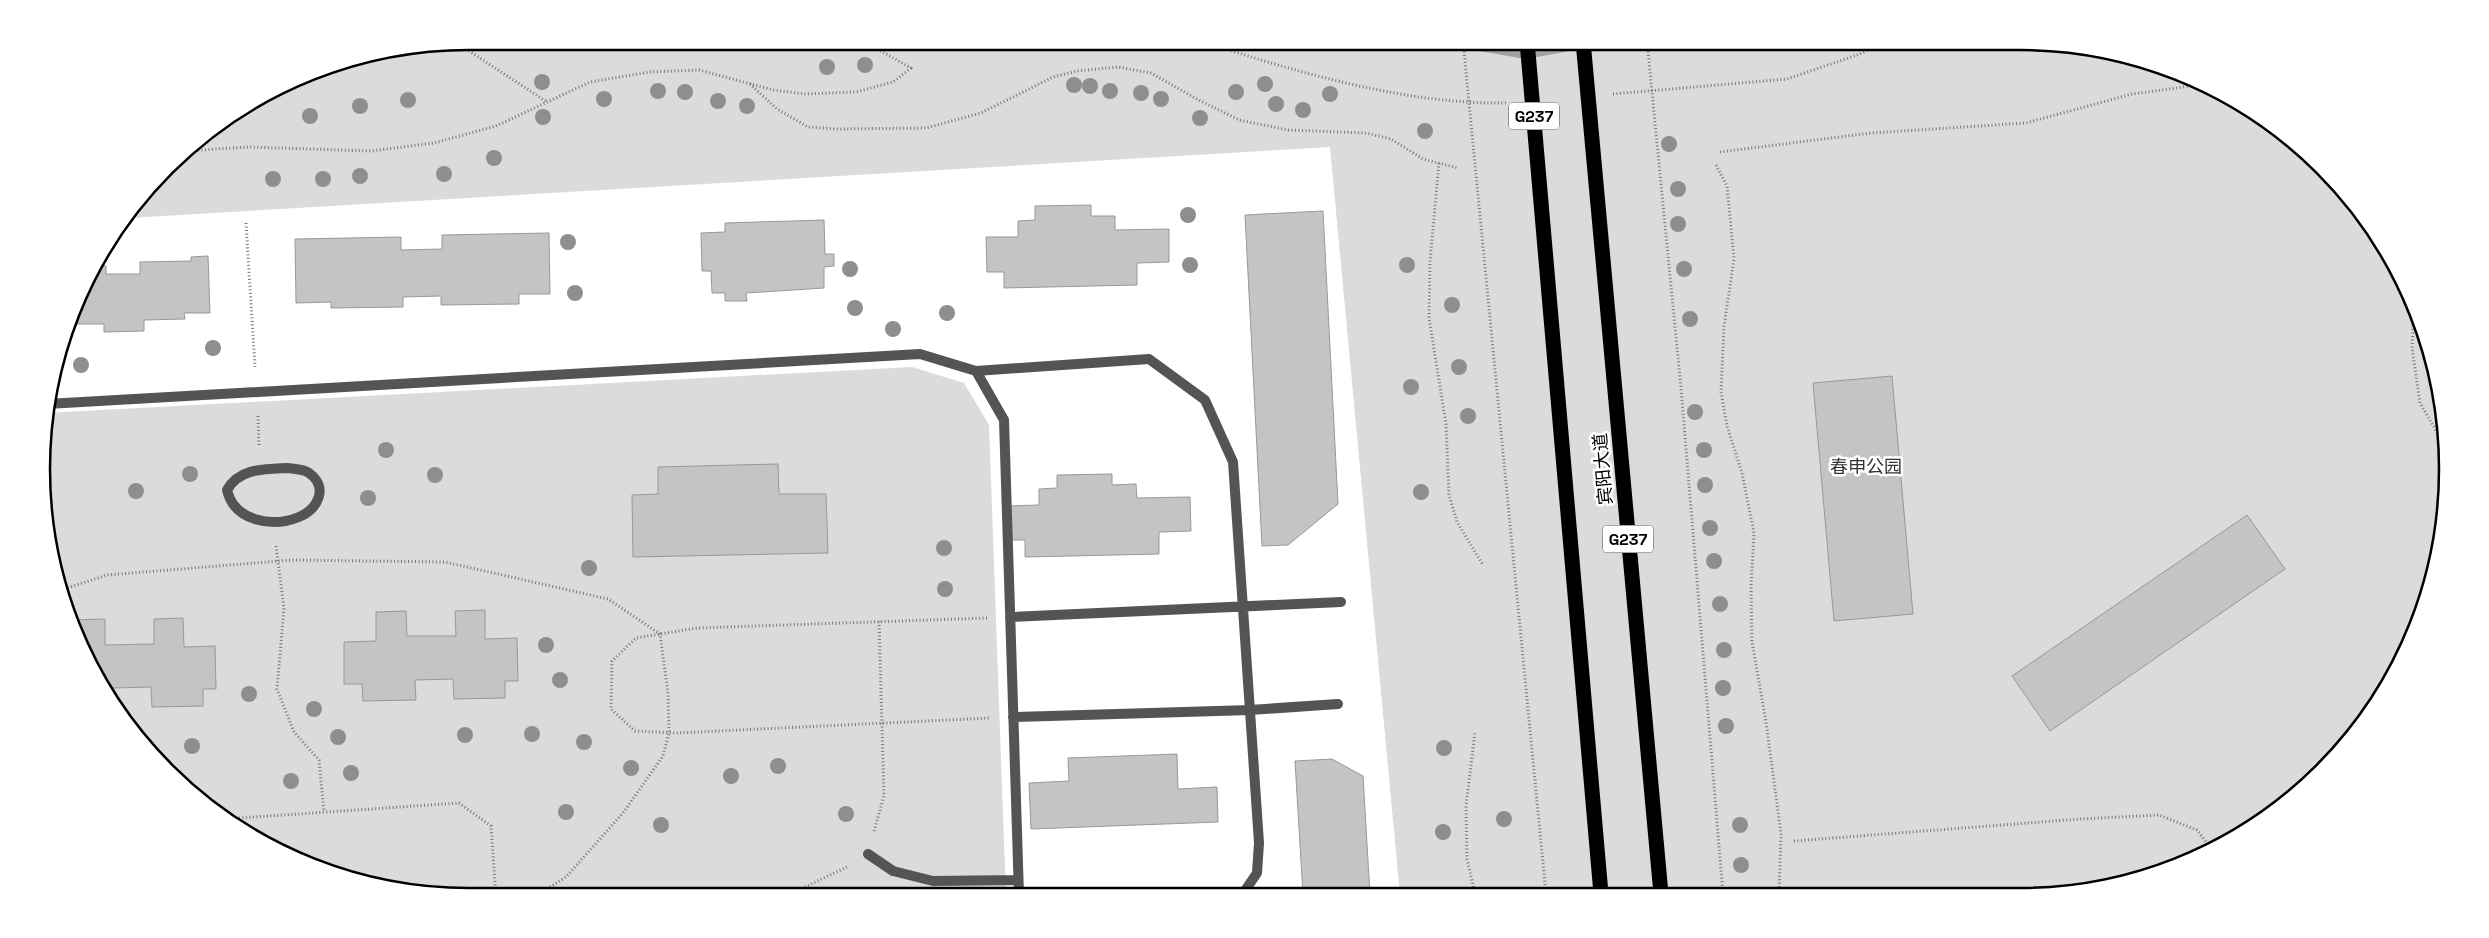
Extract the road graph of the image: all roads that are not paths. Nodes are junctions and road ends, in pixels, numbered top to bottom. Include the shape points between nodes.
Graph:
1 (1528, 50) edge
2 (1584, 50) edge
3 (976, 371) junction
4 (56, 404) edge
5 (260, 469) joint
6 (1341, 602) dead end
7 (1243, 606) junction
8 (1010, 617) junction
9 (1338, 704) dead end
10 (1250, 710) junction
11 (1014, 717) junction
12 (868, 854) road end
13 (1018, 880) junction
14 (1018, 888) edge
15 (1247, 888) edge
16 (1601, 888) edge
17 (1660, 888) edge

1 - 16 highway, G237
2 - 17 highway, 宾阳大道 / G237
3 - 4 lane via 920,354
3 - 7 lane via 1150,359 1205,400 1233,462
3 - 8 lane via 1004,420
5 - 5 lane via 243,474 232,481 227,490 235,509 244,516 273,521 299,517 320,498 320,489 308,471
6 - 7 lane
7 - 8 lane
7 - 10 lane
8 - 11 lane
9 - 10 lane
10 - 11 lane
10 - 15 lane via 1259,842 1257,873
11 - 13 lane
12 - 13 lane via 893,871 933,881
13 - 14 lane

